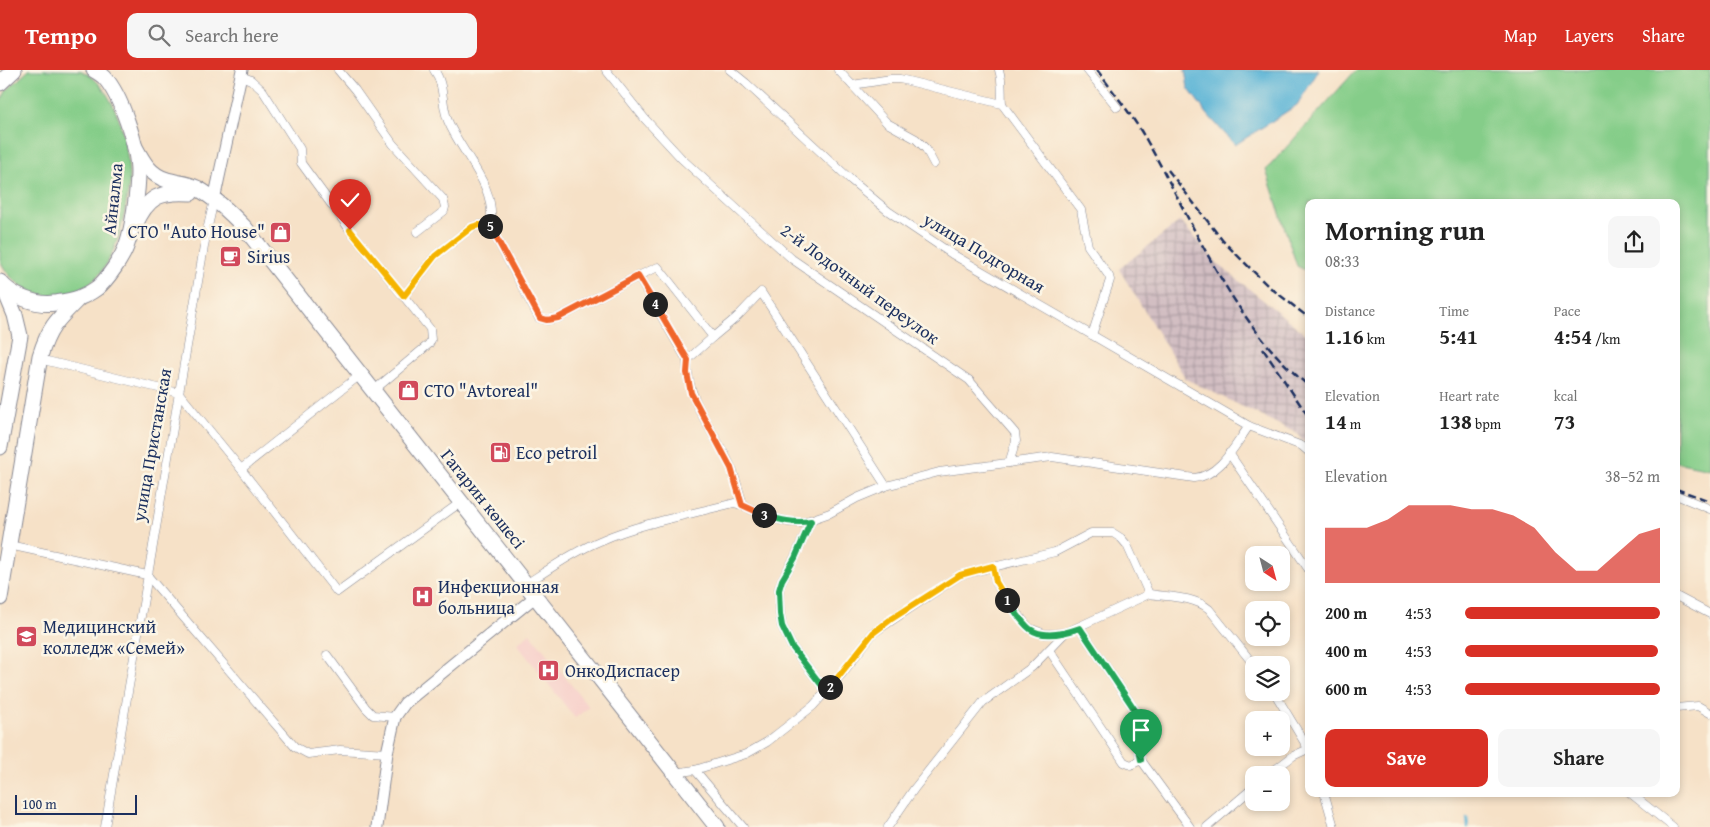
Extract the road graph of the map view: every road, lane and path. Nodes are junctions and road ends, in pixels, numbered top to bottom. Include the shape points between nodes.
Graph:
1 (14, 70) edge
2 (94, 70) edge
3 (338, 70) edge
4 (434, 70) edge
5 (606, 70) edge
6 (730, 70) edge
7 (838, 70) edge
8 (999, 70) edge
9 (1087, 70) edge
10 (242, 73) edge
11 (0, 83) edge
12 (852, 85) junction
13 (1002, 104) junction
14 (1117, 107) dead end
15 (135, 148) junction
16 (934, 164) dead end
17 (214, 200) junction
18 (490, 226) junction
19 (417, 232) dead end
20 (127, 245) junction
21 (638, 276) junction
22 (2, 284) edge
23 (404, 296) junction
24 (78, 299) junction
25 (1092, 335) junction
26 (713, 337) junction
27 (40, 359) junction
28 (688, 360) junction
29 (360, 375) junction
30 (373, 390) junction
31 (179, 393) junction
32 (1249, 426) junction
33 (0, 447) edge
34 (1305, 449) edge
35 (1229, 453) junction
36 (1009, 463) junction
37 (241, 469) junction
38 (886, 486) junction
39 (1680, 497) edge
40 (461, 502) junction
41 (742, 505) junction
42 (1710, 509) edge
43 (811, 521) junction
44 (5, 545) edge
45 (1305, 564) edge
46 (993, 566) junction
47 (148, 575) junction
48 (531, 590) junction
49 (1148, 594) junction
50 (0, 598) edge
51 (1680, 598) edge
52 (1710, 614) edge
53 (1080, 628) junction
54 (1065, 634) junction
55 (1050, 650) junction
56 (328, 655) dead end
57 (1247, 656) edge
58 (826, 691) junction
59 (1279, 701) edge
60 (1680, 708) edge
61 (1710, 713) edge
62 (395, 717) junction
63 (1305, 743) edge
64 (1305, 752) edge
65 (386, 753) junction
66 (1141, 760) junction
67 (1280, 766) edge
68 (695, 770) junction
69 (674, 773) junction
70 (1245, 795) edge
71 (1325, 797) edge
72 (1635, 797) edge
73 (105, 827) edge
74 (377, 827) edge
75 (718, 827) edge
76 (743, 827) edge
77 (888, 827) edge
78 (1190, 827) edge
79 (1207, 827) edge
80 (1334, 827) edge
81 (1673, 827) edge

1 - 11 highway
2 - 15 highway, Айналма via 104,76 122,107
3 - 19 street via 393,144 443,199 444,211
4 - 18 street via 439,76 448,121 489,194
5 - 36 street, 2-й Лодочный переулок via 682,159 792,259 969,380 1014,433 1016,441
6 - 25 street, улица Подгорная via 888,210 952,254
7 - 12 street
8 - 13 street via 1003,81
9 - 14 street
10 - 17 street, улица Пристанская
10 - 23 street via 263,91 300,149 301,163
12 - 13 street via 900,79
12 - 16 street via 887,123 926,148
13 - 25 street via 1081,210 1088,246 1109,276
15 - 17 highway, Гагарин көшесі via 153,173 166,180 191,185
15 - 20 highway, Айналма via 138,172 136,198
17 - 20 highway via 191,193 160,194 145,207
17 - 29 highway, Гагарин көшесі via 245,228
17 - 31 street, улица Пристанская
18 - 21 street via 540,318 558,318
18 - 23 street via 472,227 435,256
20 - 24 highway, Айналма via 115,267 98,287
21 - 26 street via 658,266
21 - 28 street
22 - 24 highway, Айналма via 30,302 45,304
22 - 33 highway via 20,336
23 - 30 street via 430,329 431,340
24 - 27 highway via 47,335
25 - 32 street, улица Подгорная
26 - 28 street
26 - 38 street via 737,318 760,292
27 - 31 street
27 - 44 highway
28 - 41 street via 691,393 731,468
29 - 30 highway, Гагарин көшесі
29 - 37 street
30 - 40 highway, Гагарин көшесі
31 - 37 street
31 - 47 street, улица Пристанская
32 - 34 street, улица Подгорная
32 - 35 street
35 - 36 street via 1209,475 1194,478 1052,457
35 - 45 street
36 - 38 street via 939,472
37 - 40 street via 337,592
38 - 43 street
39 - 42 street
40 - 48 highway, Гагарин көшесі
41 - 43 street via 764,516 789,522
41 - 48 street via 734,504 632,529 602,540 564,559
43 - 58 street via 780,585 780,614 792,647
44 - 47 street
44 - 50 highway
46 - 49 street via 1055,552 1091,534 1113,533 1127,546
46 - 54 street via 996,582 1005,598 1029,628 1045,634
46 - 58 street via 960,575 884,624
47 - 65 street via 296,747 308,754 340,750
47 - 73 street, улица Пристанская
48 - 62 street via 406,702
48 - 69 highway, Гагарин көшесі
49 - 53 street
49 - 57 street via 1203,604
51 - 52 street
53 - 54 street
53 - 66 street via 1149,731 1139,749
54 - 55 street
55 - 66 street via 1124,762 1131,765
55 - 77 street via 983,702
56 - 62 street via 373,715
58 - 68 street via 813,706 767,742 746,754
59 - 63 street
60 - 61 street via 1698,706
62 - 65 street
64 - 67 street
65 - 74 street
66 - 78 street
68 - 69 street
68 - 76 street
69 - 75 highway, Гагарин көшесі
70 - 79 street
71 - 80 street
72 - 81 street

